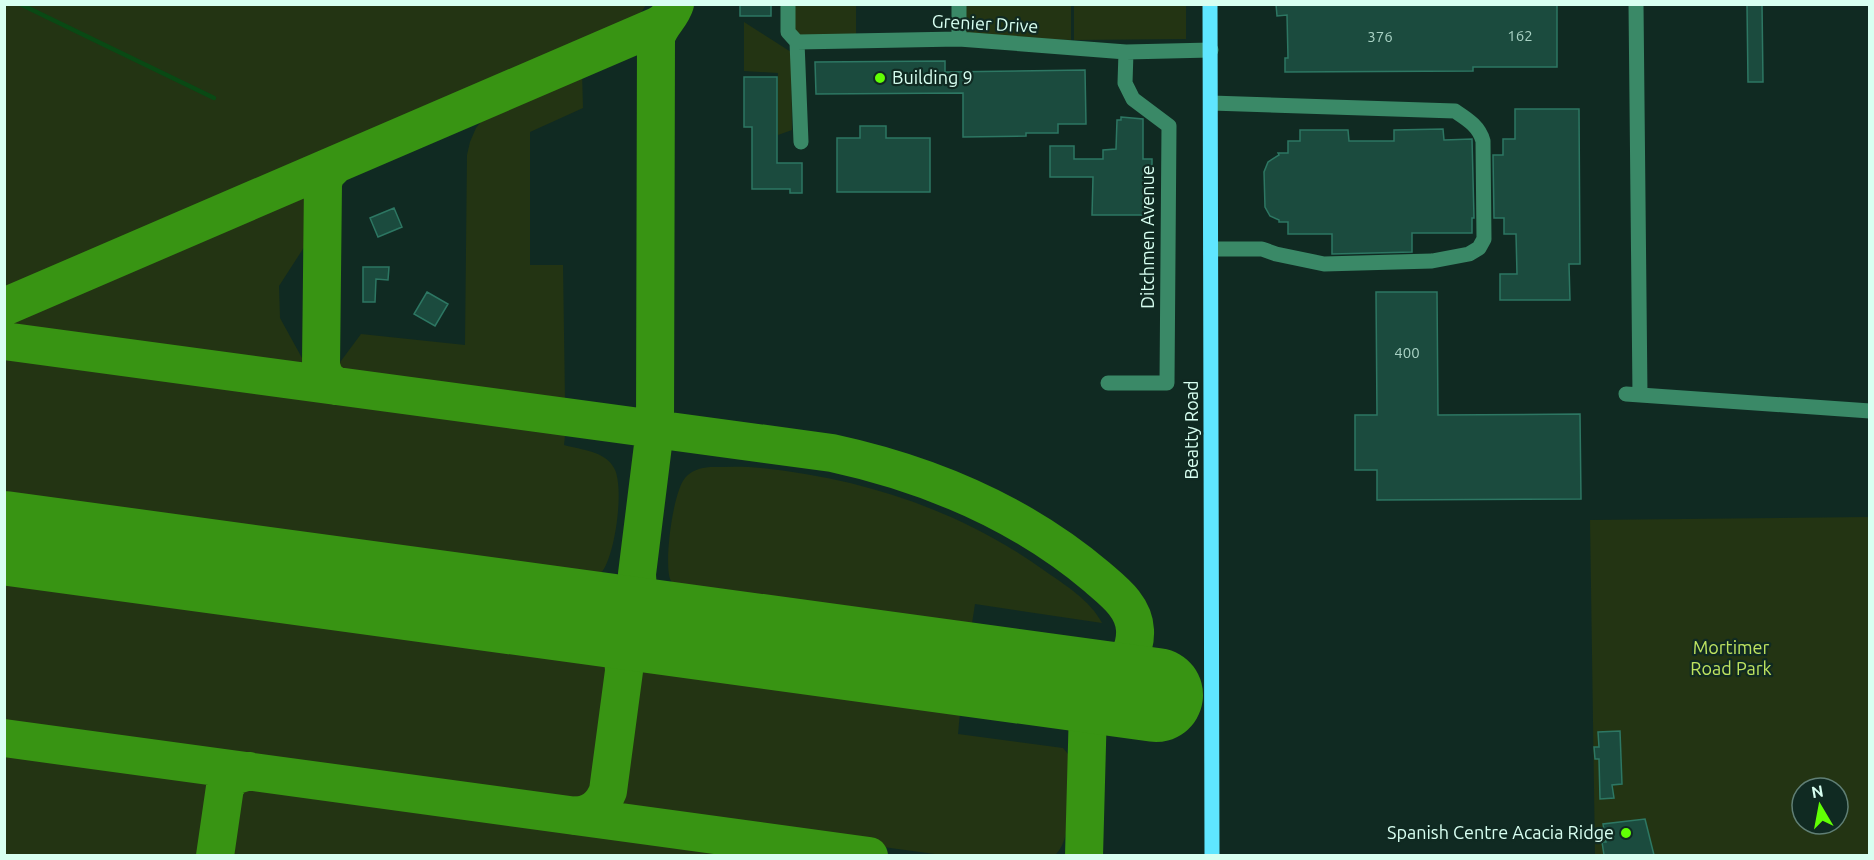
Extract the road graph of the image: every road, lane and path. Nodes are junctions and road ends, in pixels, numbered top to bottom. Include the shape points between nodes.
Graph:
1 (788, 4) edge
2 (959, 4) edge
3 (1210, 4) edge
4 (1636, 4) edge
5 (959, 39) junction
6 (797, 42) junction
7 (1211, 50) junction
8 (1126, 52) junction
9 (1211, 103) junction
10 (801, 142) dead end
11 (1211, 249) junction
12 (1108, 383) dead end
13 (1869, 411) edge
14 (1212, 855) edge

1 - 6 lane via 788,32
2 - 5 lane
3 - 7 main road, Beatty Road
4 - 13 lane via 1633,395
5 - 6 lane, Grenier Drive
5 - 8 lane, Grenier Drive
6 - 10 lane
7 - 8 lane, Grenier Drive
7 - 9 main road, Beatty Road
8 - 12 lane, Ditchmen Avenue via 1125,83 1133,99 1169,126 1167,383
9 - 11 main road, Beatty Road
9 - 11 lane via 1455,111 1480,132 1483,141 1484,239 1469,254 1432,261 1324,264 1262,249
11 - 14 main road, Beatty Road

